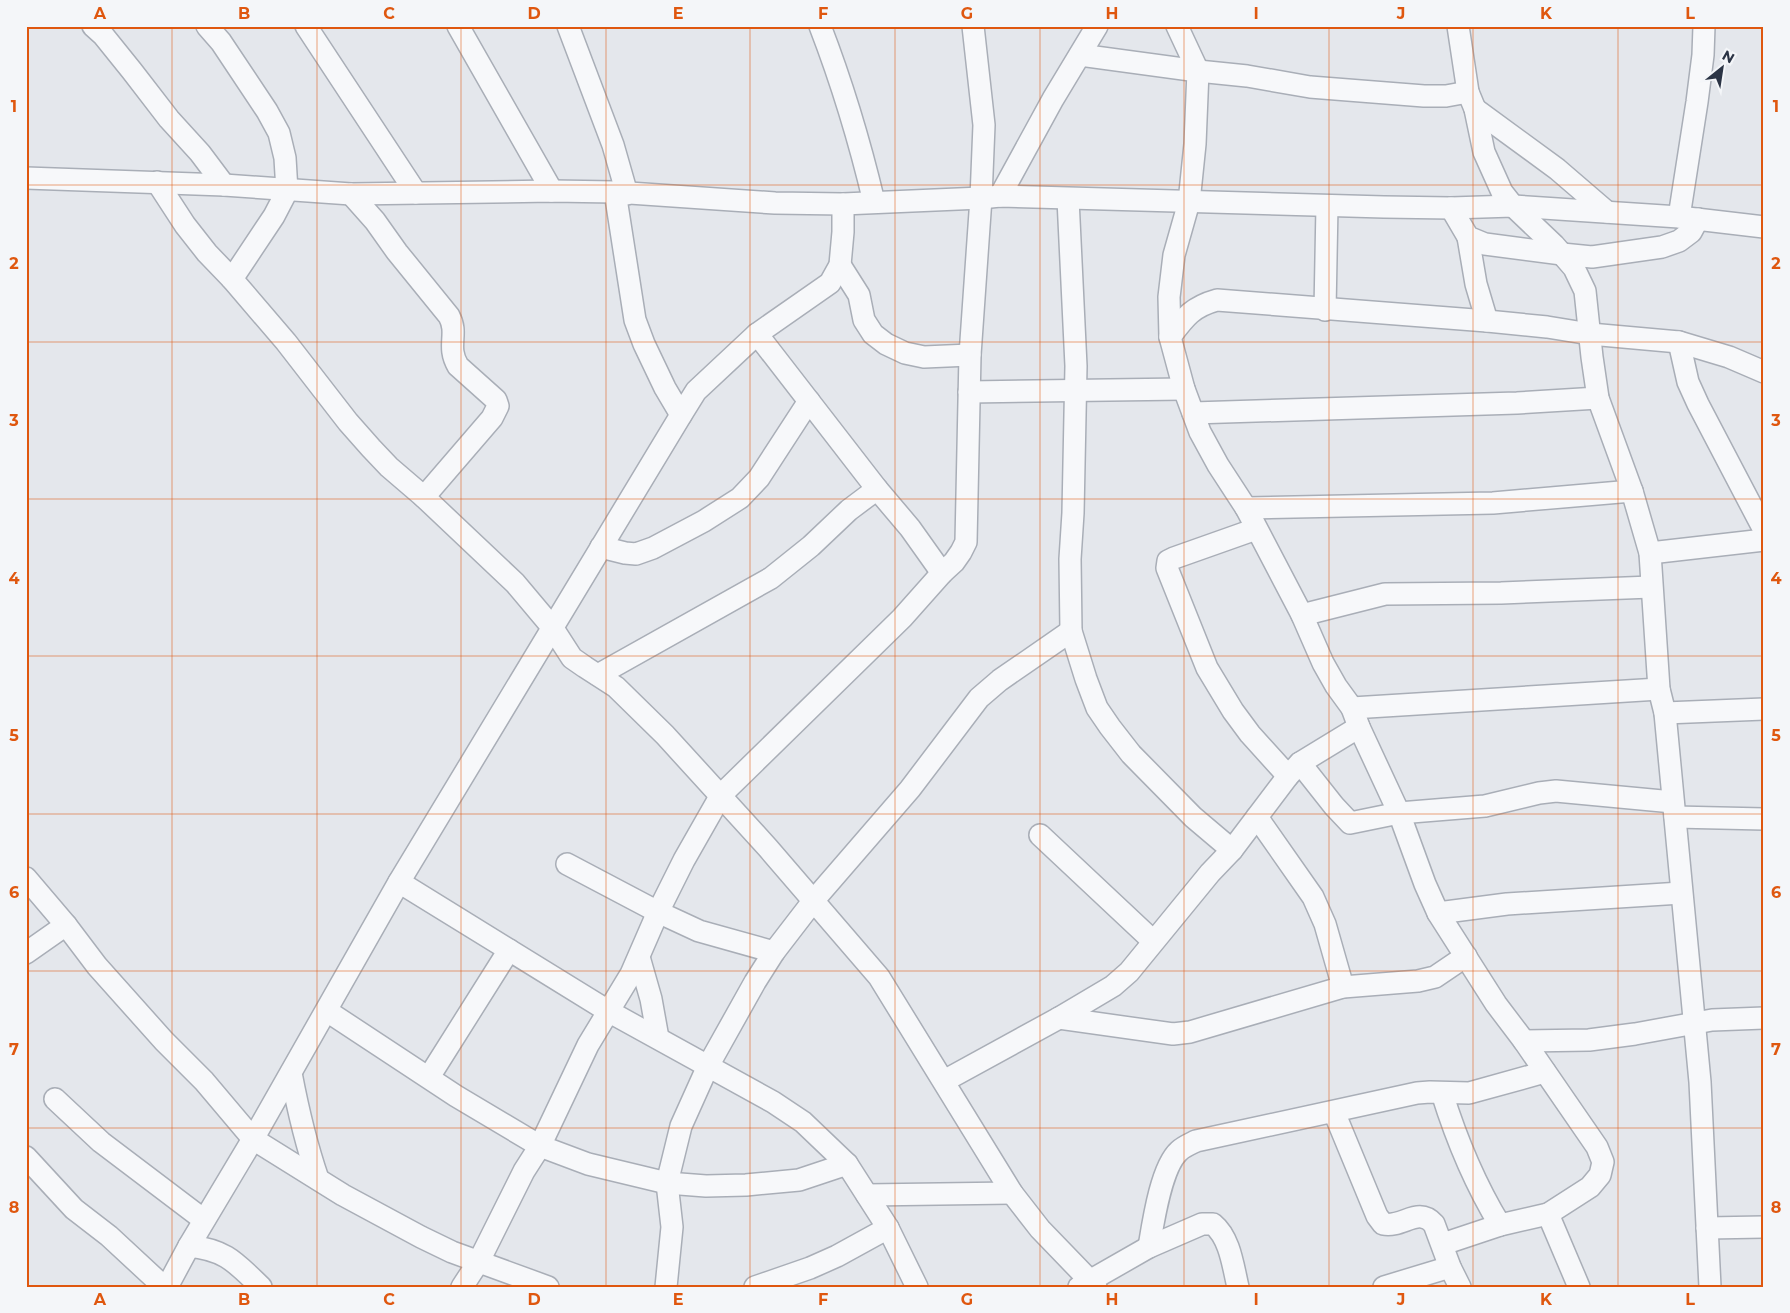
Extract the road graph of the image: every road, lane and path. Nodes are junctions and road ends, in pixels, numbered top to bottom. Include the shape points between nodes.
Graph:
1 (93, 26) edge
2 (206, 26) edge
3 (306, 26) edge
4 (458, 26) edge
5 (568, 26) edge
6 (820, 26) edge
7 (972, 26) edge
8 (1097, 26) edge
9 (1177, 26) edge
10 (1458, 26) edge
11 (1704, 26) edge
12 (1080, 55) junction
13 (1198, 71) junction
14 (1472, 100) junction
15 (26, 178) edge
16 (156, 182) junction
17 (224, 185) junction
18 (287, 191) junction
19 (552, 191) junction
20 (621, 193) junction
21 (351, 194) junction
22 (416, 194) junction
23 (990, 197) junction
24 (1068, 199) junction
25 (874, 202) junction
26 (1189, 202) junction
27 (843, 204) junction
28 (1327, 206) junction
29 (1513, 206) junction
30 (1451, 208) junction
31 (1607, 212) junction
32 (1688, 218) junction
33 (1764, 227) edge
34 (1468, 237) junction
35 (1562, 254) junction
36 (840, 265) junction
37 (232, 279) junction
38 (1325, 310) junction
39 (1487, 321) junction
40 (757, 334) junction
41 (1590, 334) junction
42 (1170, 337) junction
43 (1679, 342) junction
44 (970, 355) junction
45 (1764, 372) edge
46 (665, 388) junction
47 (1184, 389) junction
48 (1074, 390) junction
49 (696, 391) junction
50 (969, 392) junction
51 (1598, 398) junction
52 (809, 401) junction
53 (1193, 413) junction
54 (681, 415) junction
55 (877, 489) junction
56 (1632, 491) junction
57 (424, 497) junction
58 (1246, 508) junction
59 (1256, 529) junction
60 (1764, 530) edge
61 (1764, 540) edge
62 (601, 547) junction
63 (1650, 553) junction
64 (942, 573) junction
65 (1651, 587) junction
66 (1302, 615) junction
67 (552, 627) junction
68 (1071, 631) junction
69 (598, 675) junction
70 (1659, 689) junction
71 (1764, 709) edge
72 (1665, 713) junction
73 (1355, 718) junction
74 (1294, 769) junction
75 (721, 795) junction
76 (1674, 810) junction
77 (1400, 813) junction
78 (1257, 818) junction
79 (1764, 819) edge
80 (1040, 835) dead end
81 (1232, 850) junction
82 (567, 864) dead end
83 (26, 878) edge
84 (399, 882) junction
85 (1681, 893) junction
86 (814, 900) junction
87 (658, 912) junction
88 (1438, 913) junction
89 (66, 925) junction
90 (1153, 941) junction
91 (509, 950) junction
92 (774, 952) junction
93 (26, 953) edge
94 (1466, 956) junction
95 (639, 957) junction
96 (1343, 987) junction
97 (608, 1010) junction
98 (327, 1011) junction
99 (1059, 1018) junction
100 (1764, 1018) edge
101 (1694, 1022) junction
102 (658, 1038) junction
103 (1524, 1041) junction
104 (708, 1066) junction
105 (1545, 1072) junction
106 (291, 1073) junction
107 (429, 1077) junction
108 (944, 1081) junction
109 (1442, 1093) junction
110 (55, 1098) dead end
111 (1334, 1112) junction
112 (253, 1139) junction
113 (540, 1146) junction
114 (26, 1157) edge
115 (847, 1164) junction
116 (318, 1179) junction
117 (668, 1183) junction
118 (1012, 1193) junction
119 (866, 1195) junction
120 (1548, 1214) junction
121 (204, 1220) junction
122 (1500, 1225) junction
123 (1764, 1227) edge
124 (888, 1228) junction
125 (1707, 1228) junction
126 (1443, 1244) junction
127 (189, 1246) junction
128 (1149, 1247) junction
129 (479, 1261) junction
130 (1450, 1268) junction
131 (1089, 1285) edge
132 (165, 1287) edge
133 (261, 1287) edge
134 (462, 1287) edge
135 (548, 1287) edge
136 (666, 1287) edge
137 (755, 1287) edge
138 (917, 1287) edge
139 (1238, 1287) edge
140 (1384, 1287) edge
141 (1460, 1287) edge
142 (1579, 1287) edge
143 (1710, 1287) edge

1 - 17 street
2 - 18 street via 221,42 279,133 285,158
3 - 22 street
4 - 19 street
5 - 20 street via 613,144
6 - 25 street
7 - 23 street
8 - 12 street
9 - 13 street
10 - 14 street
11 - 32 street
12 - 13 street
12 - 23 street
13 - 14 street via 1310,87
13 - 26 street
14 - 29 street via 1484,152 1502,192
14 - 31 street
15 - 16 street
16 - 17 street
16 - 37 street via 185,225
17 - 18 street
18 - 21 street
18 - 37 street
19 - 20 street
19 - 22 street
20 - 27 street
20 - 46 street via 635,320
21 - 22 street
21 - 57 street via 449,316 453,323 451,345 454,360 496,400 498,406 492,418
23 - 24 street
23 - 25 street
23 - 44 street
24 - 26 street
24 - 48 street via 1076,366
25 - 27 street
26 - 28 street
26 - 42 street via 1173,264 1169,297
27 - 36 street
28 - 30 street
28 - 38 street
29 - 30 street
29 - 31 street
29 - 35 street
30 - 34 street
31 - 32 street
32 - 33 street
32 - 35 street via 1691,232 1662,247 1592,257
34 - 35 street via 1484,244
34 - 39 street via 1476,284
35 - 41 street via 1574,268 1585,291
36 - 40 street via 830,283
36 - 44 street via 859,295 864,320 873,334 886,344 905,354 924,357
37 - 57 street via 348,422 389,467
38 - 39 street
38 - 42 street via 1217,300 1201,305 1186,316
39 - 41 street
40 - 49 street
40 - 52 street
41 - 43 street
41 - 51 street
42 - 47 street
43 - 45 street
43 - 60 street via 1688,382
44 - 50 street
46 - 49 street
46 - 54 street
47 - 48 street
47 - 53 street
48 - 50 street
48 - 68 street via 1075,460 1069,588
49 - 54 street
50 - 64 street via 966,542 954,562
51 - 53 street via 1517,404
51 - 56 street
52 - 55 street
52 - 62 street via 759,478 740,498 704,521 636,554
53 - 58 street via 1213,457
54 - 62 street
55 - 64 street
55 - 69 street via 771,578
56 - 58 street via 1493,503
56 - 63 street
57 - 67 street via 515,583
58 - 59 street
59 - 66 street
59 - 74 street via 1174,558 1168,561 1167,568 1207,668 1233,711 1250,734
61 - 63 street
62 - 67 street
63 - 65 street
64 - 75 street via 902,618
65 - 66 street via 1501,594 1385,594
65 - 70 street
66 - 73 street via 1323,663
67 - 69 street via 572,658
67 - 84 street
68 - 81 street via 1097,708 1110,727 1131,754 1193,817
68 - 86 street via 978,698 910,789
69 - 75 street via 632,702
70 - 72 street
70 - 73 street
71 - 72 street
72 - 76 street
73 - 74 street
73 - 77 street
74 - 77 street via 1323,792 1350,823
74 - 78 street
75 - 86 street
75 - 87 street
76 - 77 street via 1556,791 1485,806
76 - 79 street
76 - 85 street
77 - 88 street
78 - 81 street
78 - 96 street via 1313,897 1325,924
80 - 90 street
81 - 90 street
82 - 87 street
83 - 89 street
84 - 91 street
84 - 98 street
85 - 88 street via 1506,904
85 - 101 street
86 - 92 street
86 - 108 street via 879,978
87 - 92 street via 699,931
87 - 95 street
88 - 94 street
89 - 93 street
89 - 112 street via 97,966
90 - 99 street via 1129,972 1113,986
91 - 97 street
91 - 107 street
92 - 104 street
94 - 96 street via 1435,977 1418,982
94 - 103 street
95 - 97 street
95 - 102 street
96 - 99 street via 1190,1032 1173,1034
97 - 102 street
97 - 113 street
98 - 106 street
98 - 107 street
99 - 108 street
100 - 101 street
101 - 103 street via 1589,1040
101 - 125 street via 1701,1091
102 - 104 street
103 - 105 street
104 - 115 street via 803,1122
104 - 117 street via 681,1126
105 - 109 street via 1469,1093
105 - 120 street via 1597,1147 1603,1162 1600,1175 1590,1187
106 - 112 street
106 - 116 street via 299,1117
107 - 113 street
108 - 118 street
109 - 111 street via 1417,1093
109 - 122 street via 1462,1149
110 - 121 street via 101,1142
111 - 126 street via 1383,1224 1391,1226 1426,1216 1434,1224
111 - 128 street via 1196,1141 1179,1151 1169,1164
112 - 116 street
112 - 121 street
113 - 117 street via 588,1164
113 - 129 street
114 - 132 street via 74,1209
115 - 117 street via 798,1180 771,1184 706,1186
115 - 119 street
116 - 129 street via 421,1237
117 - 136 street via 672,1227
118 - 119 street
118 - 131 street
119 - 124 street
120 - 122 street
120 - 142 street
121 - 127 street
122 - 126 street
123 - 125 street
124 - 137 street via 810,1268
124 - 138 street
125 - 143 street
126 - 130 street
127 - 132 street
127 - 133 street via 220,1252
128 - 131 street
128 - 139 street via 1202,1224 1213,1224 1221,1230
129 - 134 street
129 - 135 street
130 - 140 street
130 - 141 street

